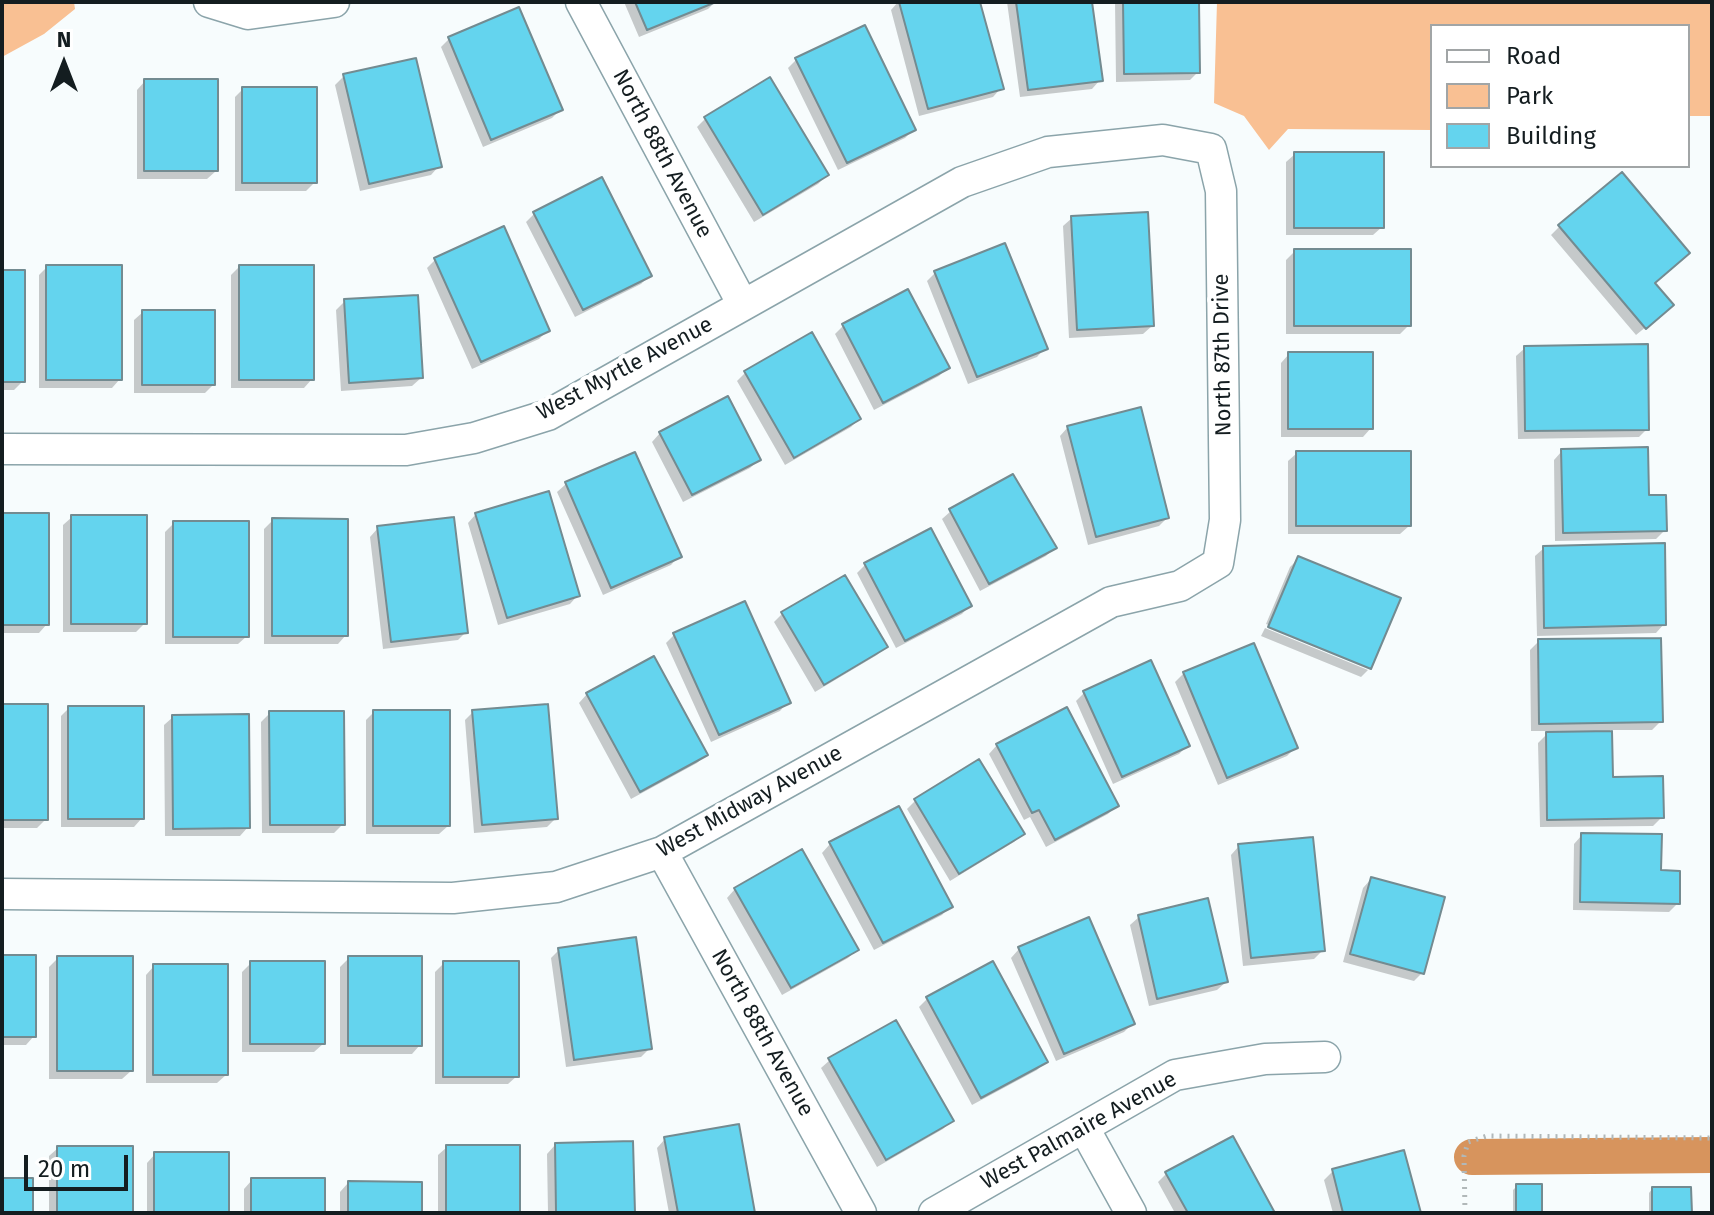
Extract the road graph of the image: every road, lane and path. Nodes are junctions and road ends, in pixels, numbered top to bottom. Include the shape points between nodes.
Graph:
1 (209, 2) edge
2 (334, 2) edge
3 (581, 2) edge
4 (1211, 149) joint
5 (743, 305) junction
6 (2, 449) edge
7 (1218, 563) joint
8 (662, 852) junction
9 (2, 894) edge
10 (1325, 1057) dead end
11 (1084, 1128) junction
12 (1712, 1138) edge
13 (861, 1213) edge
14 (934, 1213) edge
15 (1131, 1213) edge
16 (1465, 1213) edge

1 - 2 street via 248,14
3 - 5 street, North 88th Avenue
4 - 5 street, West Myrtle Avenue via 1163,140 1048,152 962,182
4 - 7 street, North 87th Drive via 1221,191 1225,520
5 - 6 street, West Myrtle Avenue via 548,415 474,438 406,450
7 - 8 street, West Midway Avenue via 1180,586 1111,602
8 - 9 street, West Midway Avenue via 556,887 453,898
8 - 13 street, North 88th Avenue
10 - 11 street, West Palmaire Avenue via 1265,1059 1175,1075
11 - 14 street, West Palmaire Avenue
11 - 15 street
12 - 16 path via 1487,1136 1468,1142

